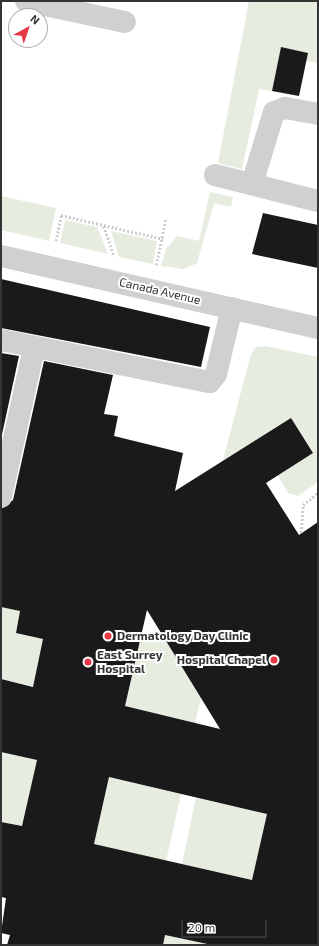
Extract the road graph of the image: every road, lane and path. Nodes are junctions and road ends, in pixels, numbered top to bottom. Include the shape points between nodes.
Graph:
1 (26, 1) edge
2 (125, 22) dead end
3 (318, 114) edge
4 (214, 175) dead end
5 (252, 184) junction
6 (318, 201) edge
7 (166, 218) dead end
8 (104, 226) junction
9 (163, 239) junction
10 (54, 247) dead end
11 (1, 256) edge
12 (117, 262) dead end
13 (155, 271) dead end
14 (232, 308) junction
15 (318, 328) edge
16 (1, 340) edge
17 (34, 348) junction
18 (318, 492) edge
19 (1, 497) edge
20 (301, 533) dead end

1 - 2 street
3 - 5 street via 285,108 274,112
4 - 5 street
5 - 6 street
7 - 9 path
8 - 9 path
8 - 10 path via 61,215
8 - 12 path
9 - 13 path
11 - 14 street, Canada Avenue
14 - 15 street, Canada Avenue
14 - 17 street via 216,374 210,382
16 - 17 street
17 - 19 street
18 - 20 path via 303,505

